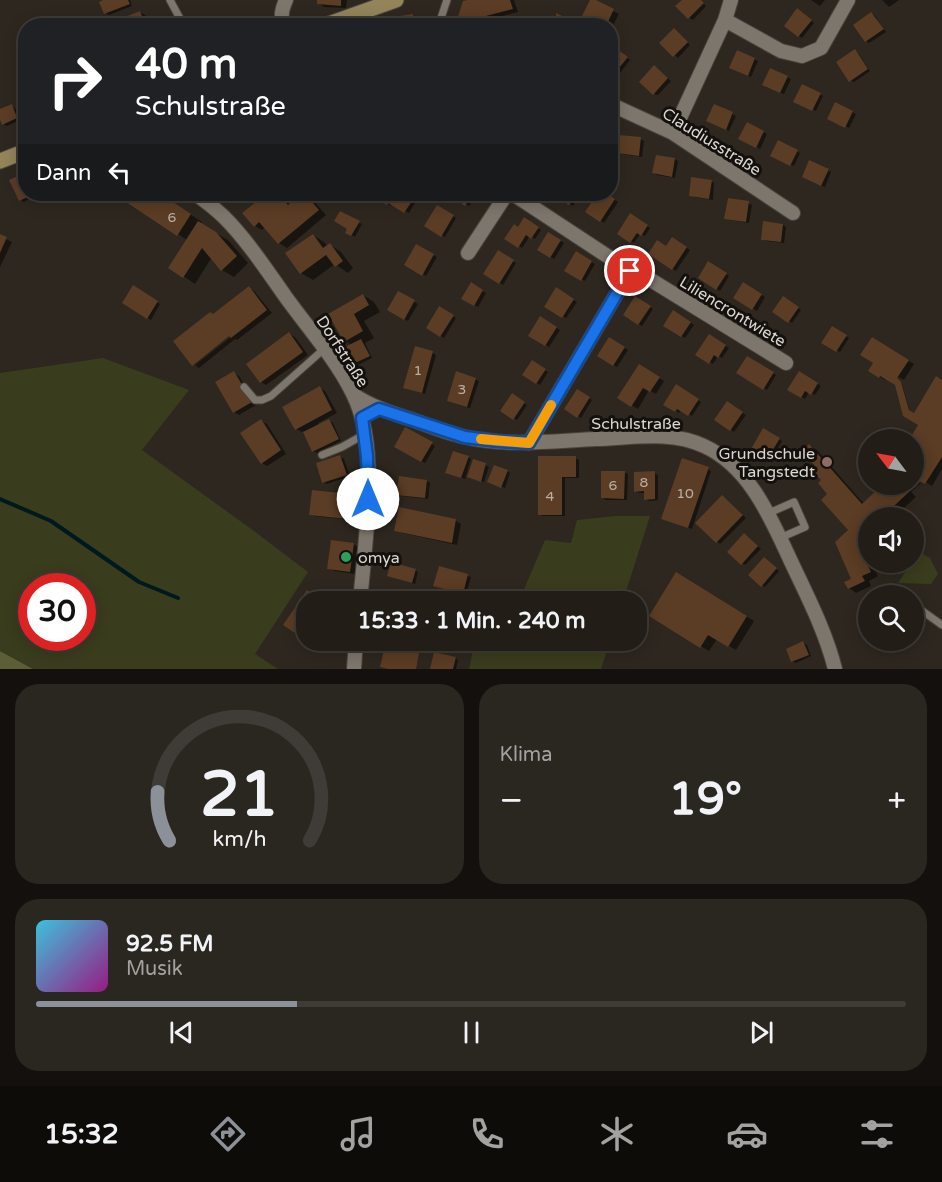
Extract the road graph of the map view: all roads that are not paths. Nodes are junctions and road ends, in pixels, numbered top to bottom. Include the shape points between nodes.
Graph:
1 (170, 0) edge
2 (286, 0) edge
3 (396, 0) edge
4 (447, 0) edge
5 (731, 0) edge
6 (848, 0) edge
7 (180, 18) edge
8 (281, 18) edge
9 (345, 18) edge
10 (441, 18) edge
11 (725, 20) junction
12 (618, 108) edge
13 (673, 133) junction
14 (18, 154) edge
15 (0, 161) edge
16 (210, 201) edge
17 (502, 201) edge
18 (524, 201) edge
19 (793, 213) dead end
20 (468, 253) dead end
21 (630, 271) junction
22 (324, 349) junction
23 (786, 363) dead end
24 (244, 387) dead end
25 (354, 395) junction
26 (379, 409) junction
27 (362, 418) junction
28 (365, 434) junction
29 (529, 443) junction
30 (322, 455) dead end
31 (769, 513) junction
32 (780, 538) junction
33 (361, 591) edge
34 (924, 612) edge
35 (942, 625) edge
36 (355, 651) edge
37 (354, 669) edge
38 (835, 669) edge

1 - 7 lane
2 - 8 street
3 - 9 street
4 - 10 lane
5 - 11 street
6 - 11 street via 821,48 802,56 781,51
11 - 13 street
12 - 13 street, Claudiusstraße
13 - 19 street, Claudiusstraße
14 - 15 street
16 - 22 street, Dorfstraße via 246,241
17 - 20 street
18 - 21 street, Liliencrontwiete
21 - 23 street, Liliencrontwiete
21 - 29 street
22 - 24 lane via 271,396 255,400
22 - 25 street, Dorfstraße
25 - 26 street, Schulstraße
25 - 27 street, Dorfstraße
26 - 27 street
26 - 29 street, Schulstraße via 465,437
27 - 28 street, Dorfstraße
28 - 30 lane
28 - 33 street, Dorfstraße via 368,512
29 - 31 street, Schulstraße via 679,437 714,451 734,467
31 - 32 street, Schulstraße
31 - 32 lane via 794,502 805,527
32 - 38 street, Schulstraße via 817,616
34 - 35 lane
36 - 37 street

